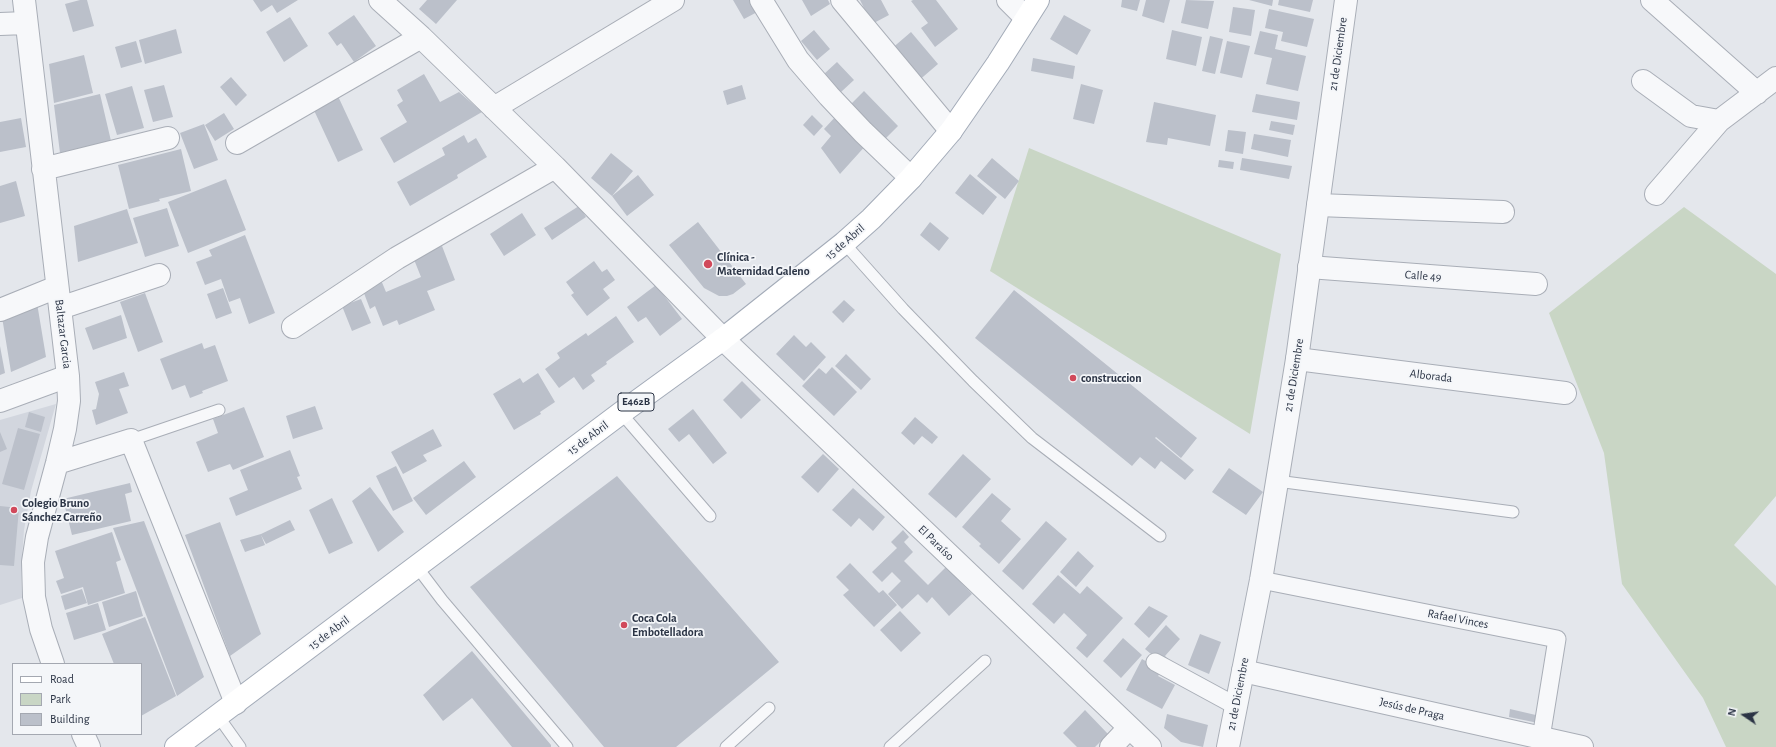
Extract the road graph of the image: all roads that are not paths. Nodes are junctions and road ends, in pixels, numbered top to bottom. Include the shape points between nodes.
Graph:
1 (24, 0) edge
2 (380, 0) edge
3 (673, 0) edge
4 (761, 0) edge
5 (842, 0) edge
6 (1008, 0) edge
7 (1038, 0) edge
8 (1346, 0) edge
9 (1652, 0) edge
10 (1026, 18) junction
11 (26, 23) junction
12 (0, 24) edge
13 (421, 37) junction
14 (1776, 78) edge
15 (1643, 81) dead end
16 (1757, 93) junction
17 (494, 108) junction
18 (1719, 122) junction
19 (951, 131) junction
20 (168, 138) dead end
21 (237, 143) dead end
22 (555, 167) junction
23 (43, 169) junction
24 (911, 178) junction
25 (1656, 194) dead end
26 (1318, 205) junction
27 (1503, 212) dead end
28 (844, 243) junction
29 (1309, 267) junction
30 (159, 275) dead end
31 (1536, 284) dead end
32 (58, 298) junction
33 (0, 310) edge
34 (293, 327) dead end
35 (723, 339) junction
36 (1297, 359) junction
37 (68, 376) junction
38 (1565, 393) dead end
39 (0, 401) edge
40 (219, 410) dead end
41 (621, 413) junction
42 (131, 440) junction
43 (57, 464) junction
44 (1277, 482) junction
45 (1513, 512) dead end
46 (710, 516) dead end
47 (1160, 536) dead end
48 (417, 566) junction
49 (1261, 580) junction
50 (985, 661) dead end
51 (1155, 662) dead end
52 (52, 663) edge
53 (1243, 670) junction
54 (236, 703) junction
55 (1236, 706) junction
56 (769, 708) dead end
57 (218, 716) junction
58 (1129, 728) junction
59 (83, 735) edge
60 (1541, 738) junction
61 (89, 747) edge
62 (176, 747) edge
63 (240, 747) edge
64 (568, 747) edge
65 (726, 747) edge
66 (890, 747) edge
67 (1111, 747) edge
68 (1150, 747) edge
69 (1228, 747) edge
70 (1582, 747) edge

1 - 11 street, Baltazar Garcia
2 - 13 street, El Paraíso
3 - 17 street
4 - 24 street via 798,60 863,132
5 - 19 street
6 - 10 street
7 - 10 main road, 15 de Abril / E462B
8 - 26 street, 21 de Diciembre
9 - 16 street
10 - 19 main road, 15 de Abril / E462B
11 - 12 street
11 - 23 street, Baltazar Garcia
13 - 17 street, El Paraíso
13 - 21 street
14 - 16 street
15 - 18 street via 1691,116
16 - 18 street
17 - 22 street, El Paraíso
18 - 25 street
19 - 24 main road, 15 de Abril / E462B
20 - 23 street
22 - 34 street via 397,258
22 - 35 street, El Paraíso
23 - 32 street, Baltazar Garcia
24 - 28 main road, 15 de Abril / E462B
26 - 27 street
26 - 29 street, 21 de Diciembre
28 - 35 main road, 15 de Abril / E462B
28 - 47 lane via 973,381 1032,438
29 - 31 street, Calle 49
29 - 36 street, 21 de Diciembre
30 - 32 street
32 - 33 street
32 - 37 street, Baltazar Garcia
35 - 41 main road, 15 de Abril / E462B
35 - 58 street, El Paraíso
36 - 38 street, Alborada
36 - 44 street, 21 de Diciembre
37 - 39 street
37 - 43 street, Baltazar Garcia via 69,401
40 - 42 lane
41 - 46 lane
41 - 48 main road, 15 de Abril / E462B
42 - 43 street
42 - 54 street
43 - 52 street, Baltazar Garcia via 45,504 33,562 34,597
44 - 45 lane
44 - 49 street, 21 de Diciembre
48 - 54 main road, 15 de Abril / E462B
48 - 64 lane via 442,600
49 - 53 street, 21 de Diciembre
49 - 60 street, Rafael Vinces via 1557,638
50 - 66 lane
51 - 55 street
53 - 55 street, 21 de Diciembre
53 - 60 street, Jesús de Praga
54 - 57 main road, 15 de Abril / E462B
55 - 69 street, 21 de Diciembre
56 - 65 lane
57 - 62 main road, 15 de Abril / E462B
57 - 63 lane
58 - 67 street
58 - 68 street, El Paraíso
59 - 61 street
60 - 70 street, Jesús de Praga

